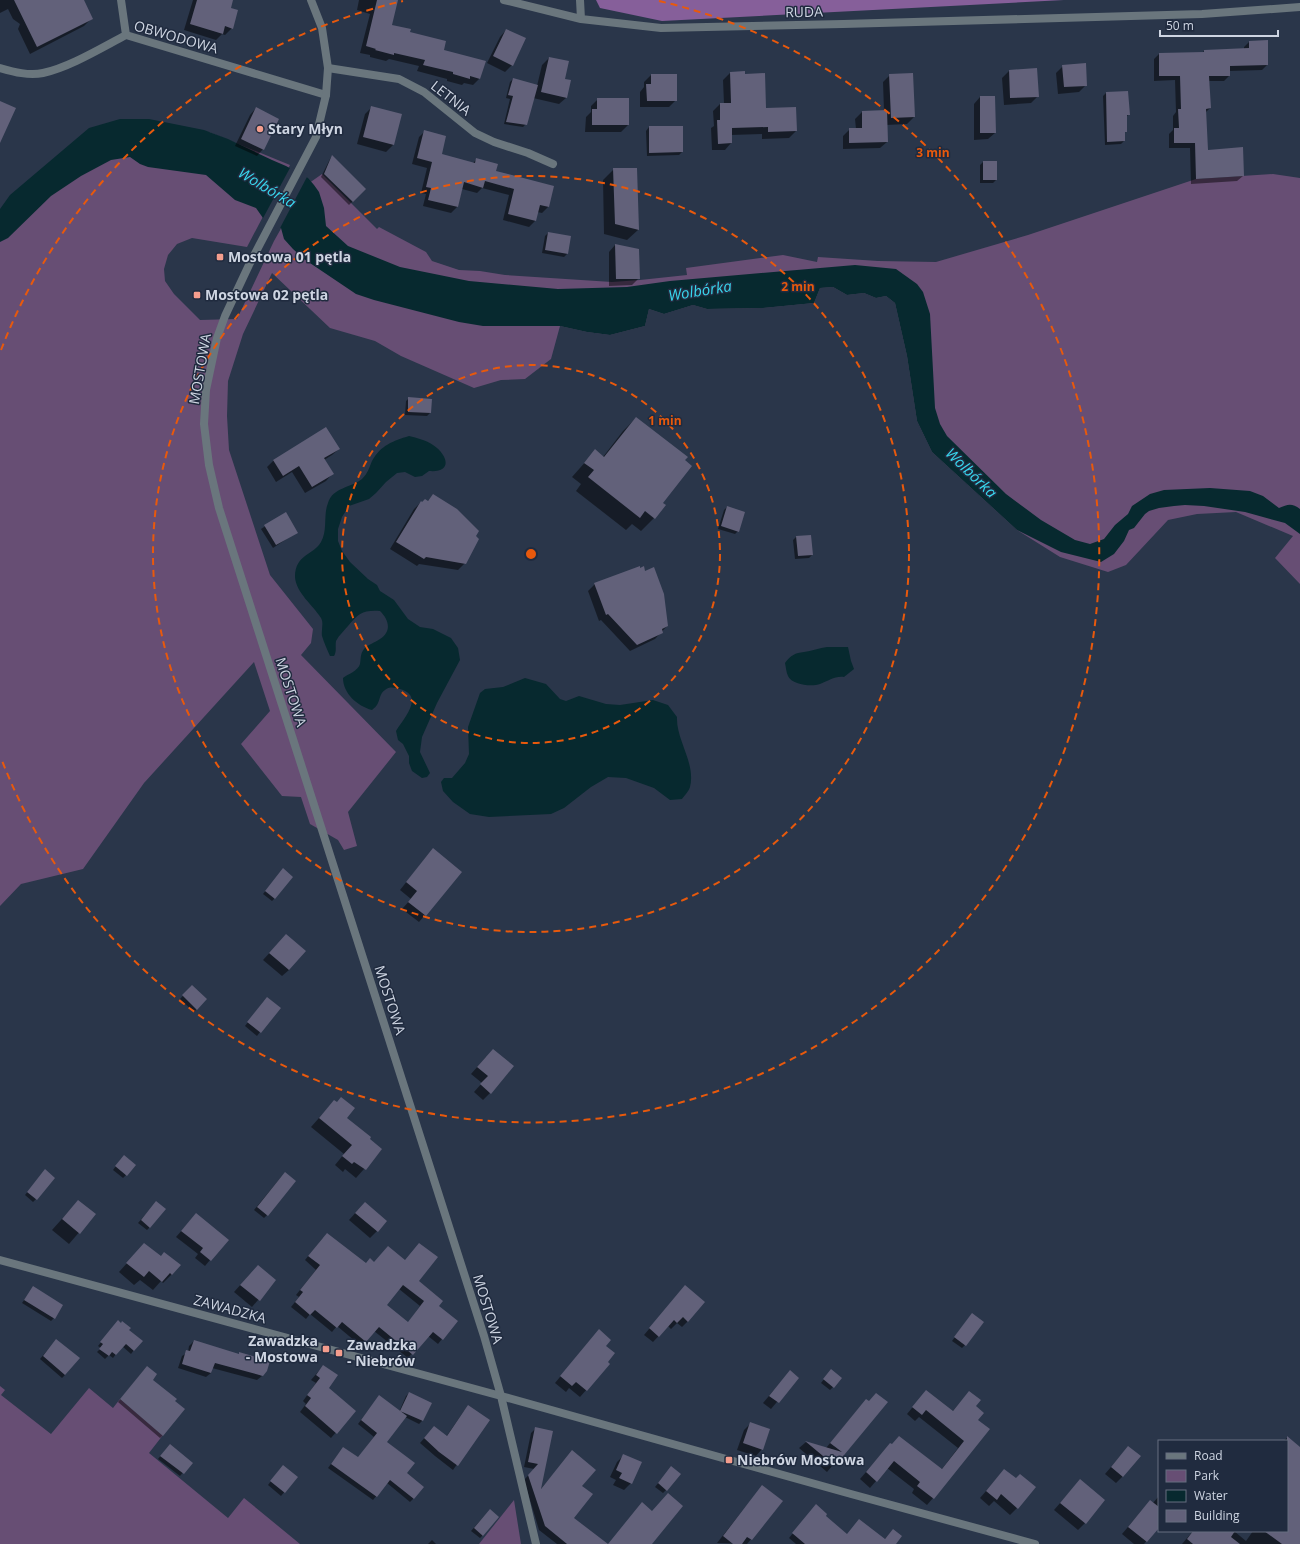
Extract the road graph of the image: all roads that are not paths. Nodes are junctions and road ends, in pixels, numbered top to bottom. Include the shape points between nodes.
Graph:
1 (121, 0) edge
2 (311, 0) edge
3 (504, 0) edge
4 (580, 0) edge
5 (1300, 7) edge
6 (581, 19) junction
7 (126, 36) junction
8 (0, 68) edge
9 (328, 68) junction
10 (326, 95) junction
11 (553, 164) dead end
12 (0, 1260) edge
13 (500, 1396) junction
14 (536, 1544) edge
15 (1035, 1544) edge

1 - 7 street
2 - 9 street, MOSTOWA via 322,28
3 - 6 street, RUDA
4 - 6 street
5 - 6 street, RUDA via 1202,14 661,28
7 - 8 street, OBWODOWA via 42,74 20,74
7 - 10 street, OBWODOWA
9 - 10 street, MOSTOWA
9 - 11 street, LETNIA via 399,79 424,92 475,133
10 - 13 street, MOSTOWA via 316,137 249,265 217,338 206,390 204,424 209,465 219,508 476,1313
12 - 13 street, ZAWADZKA
13 - 14 street, MOSTOWA
13 - 15 street, ZAWADZKA

